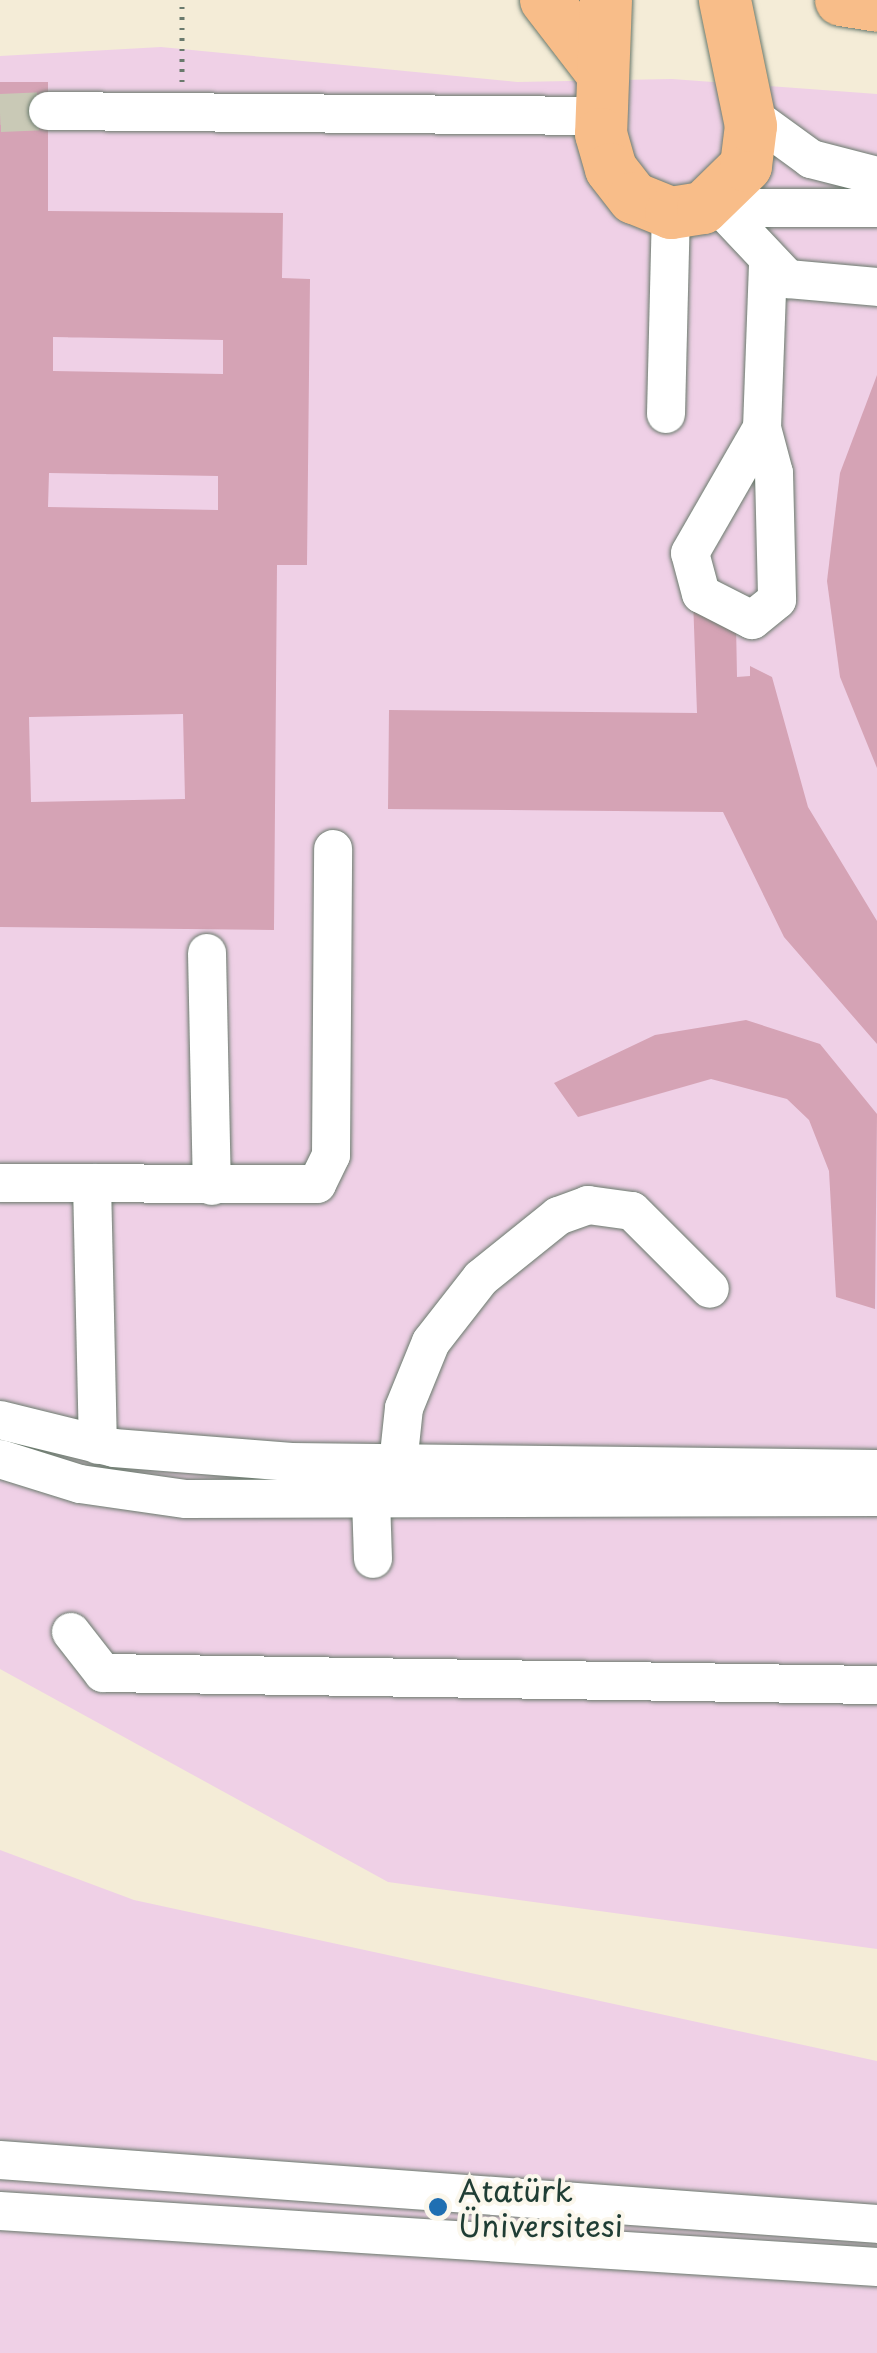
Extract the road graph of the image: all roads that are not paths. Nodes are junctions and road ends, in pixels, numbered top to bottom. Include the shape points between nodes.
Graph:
1 (546, 0) edge
2 (606, 0) edge
3 (725, 0) edge
4 (841, 0) edge
5 (877, 6) edge
6 (602, 95) junction
7 (48, 111) tunnel mouth
8 (748, 113) junction
9 (877, 176) edge
10 (877, 208) edge
11 (698, 210) junction
12 (768, 264) junction
13 (877, 287) edge
14 (666, 414) dead end
15 (762, 428) dead end
16 (333, 849) dead end
17 (207, 952) dead end
18 (0, 1183) edge
19 (92, 1183) junction
20 (212, 1186) junction
21 (710, 1289) dead end
22 (0, 1420) edge
23 (98, 1445) junction
24 (0, 1459) edge
25 (398, 1464) junction
26 (877, 1470) edge
27 (877, 1497) edge
28 (371, 1499) junction
29 (372, 1559) dead end
30 (71, 1632) dead end
31 (877, 1685) edge
32 (0, 2160) edge
33 (0, 2212) edge
34 (877, 2224) edge
35 (877, 2268) edge

1 - 6 highway
2 - 6 highway
3 - 8 highway
4 - 5 highway
6 - 7 street
6 - 11 highway via 611,169 634,198
8 - 9 street via 811,158
8 - 11 highway via 746,166
10 - 11 street
11 - 12 street
11 - 14 street
12 - 13 street via 804,282
12 - 15 street
16 - 20 street via 330,1155 318,1184
17 - 20 street
18 - 19 street
19 - 20 street
19 - 23 street
21 - 25 street via 632,1210 588,1205 558,1216 481,1278 432,1342 404,1408
22 - 23 street
23 - 25 street
24 - 28 street via 80,1484 186,1498
25 - 26 street
27 - 28 street
28 - 29 street
30 - 31 street via 103,1673
32 - 34 street
33 - 35 street

